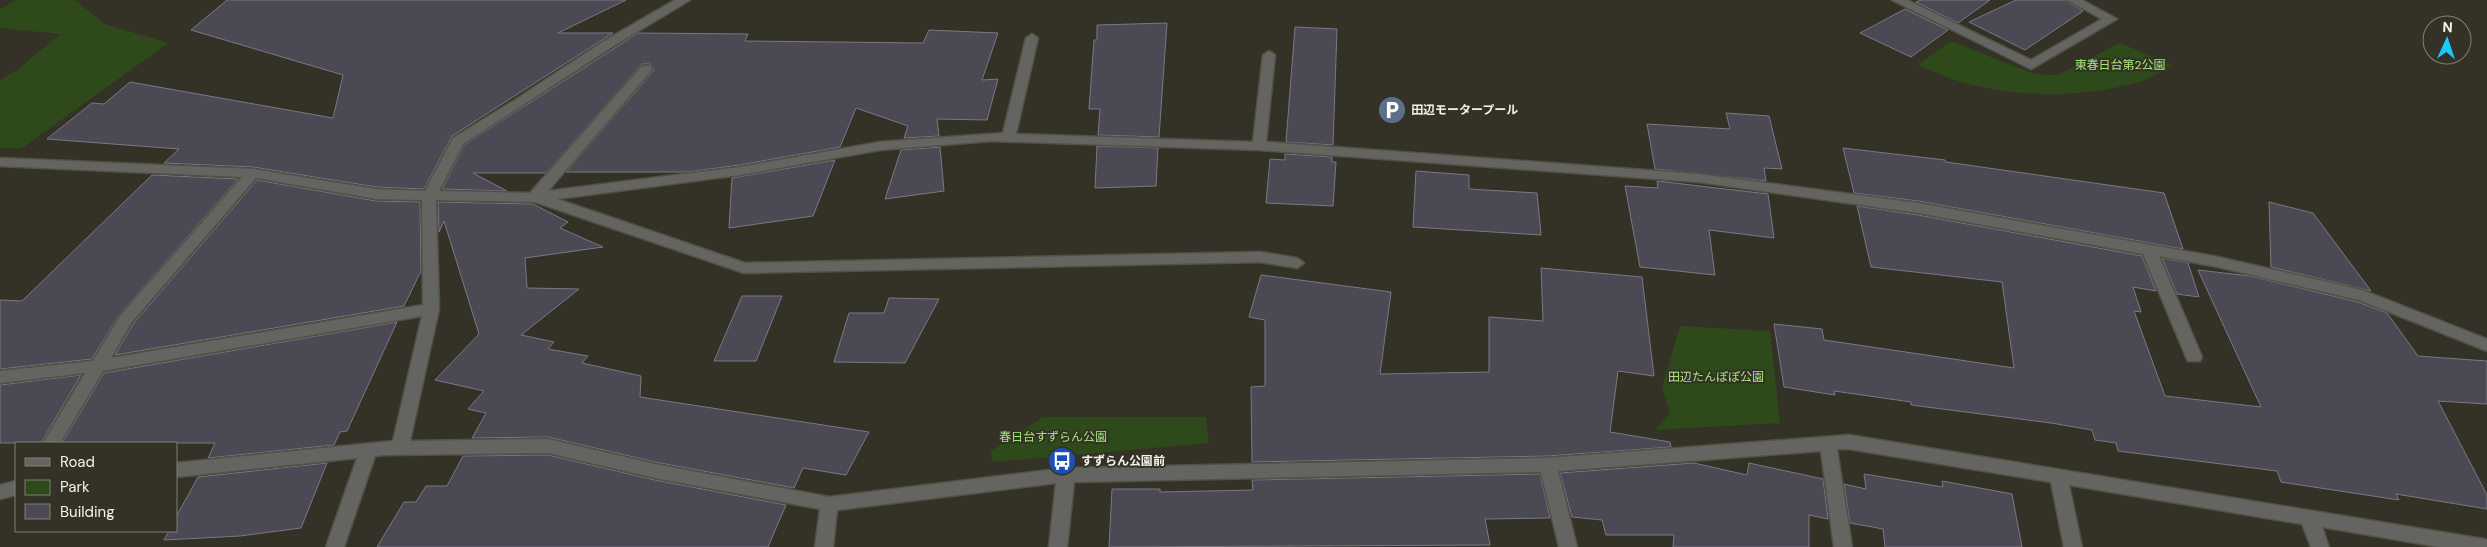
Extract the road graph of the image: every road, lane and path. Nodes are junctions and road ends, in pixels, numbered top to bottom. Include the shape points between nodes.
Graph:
1 (684, 0) edge
2 (1898, 0) edge
3 (2073, 0) edge
4 (1032, 38) dead end
5 (1269, 55) dead end
6 (646, 69) dead end
7 (1009, 137) junction
8 (1259, 146) junction
9 (0, 162) edge
10 (253, 174) junction
11 (429, 196) junction
12 (535, 197) junction
13 (2149, 250) junction
14 (1297, 263) dead end
15 (431, 309) junction
16 (2487, 345) edge
17 (2194, 357) dead end
18 (98, 366) junction
19 (0, 377) edge
20 (52, 442) edge
21 (1828, 443) junction
22 (400, 448) junction
23 (368, 450) junction
24 (1548, 464) junction
25 (178, 470) edge
26 (1066, 476) junction
27 (2058, 476) junction
28 (15, 488) edge
29 (0, 492) edge
30 (829, 504) junction
31 (2309, 518) junction
32 (336, 547) edge
33 (824, 547) edge
34 (1058, 547) edge
35 (1568, 547) edge
36 (1843, 547) edge
37 (2073, 547) edge
38 (2320, 547) edge
39 (2484, 547) edge

1 - 11 street via 608,44 458,141
2 - 3 street via 2031,65 2111,19
4 - 7 street
5 - 8 street
6 - 12 street
7 - 8 street
7 - 12 street via 880,146 740,170
8 - 13 street via 1698,178 1918,208
9 - 10 street
10 - 11 street via 376,194
10 - 18 street via 126,320
11 - 12 street
11 - 15 street
12 - 14 street via 744,268 1260,257
13 - 16 street via 2218,262 2362,295
13 - 17 street
15 - 18 street
15 - 22 street
18 - 19 street
18 - 20 street
21 - 24 street
21 - 27 street via 1849,442
21 - 36 street
22 - 23 street
22 - 30 street via 548,446 656,471
23 - 25 street
23 - 32 street
24 - 26 street
24 - 35 street
26 - 30 street
26 - 34 street
27 - 31 street
27 - 37 street
28 - 29 street
30 - 33 street
31 - 38 street
31 - 39 street

